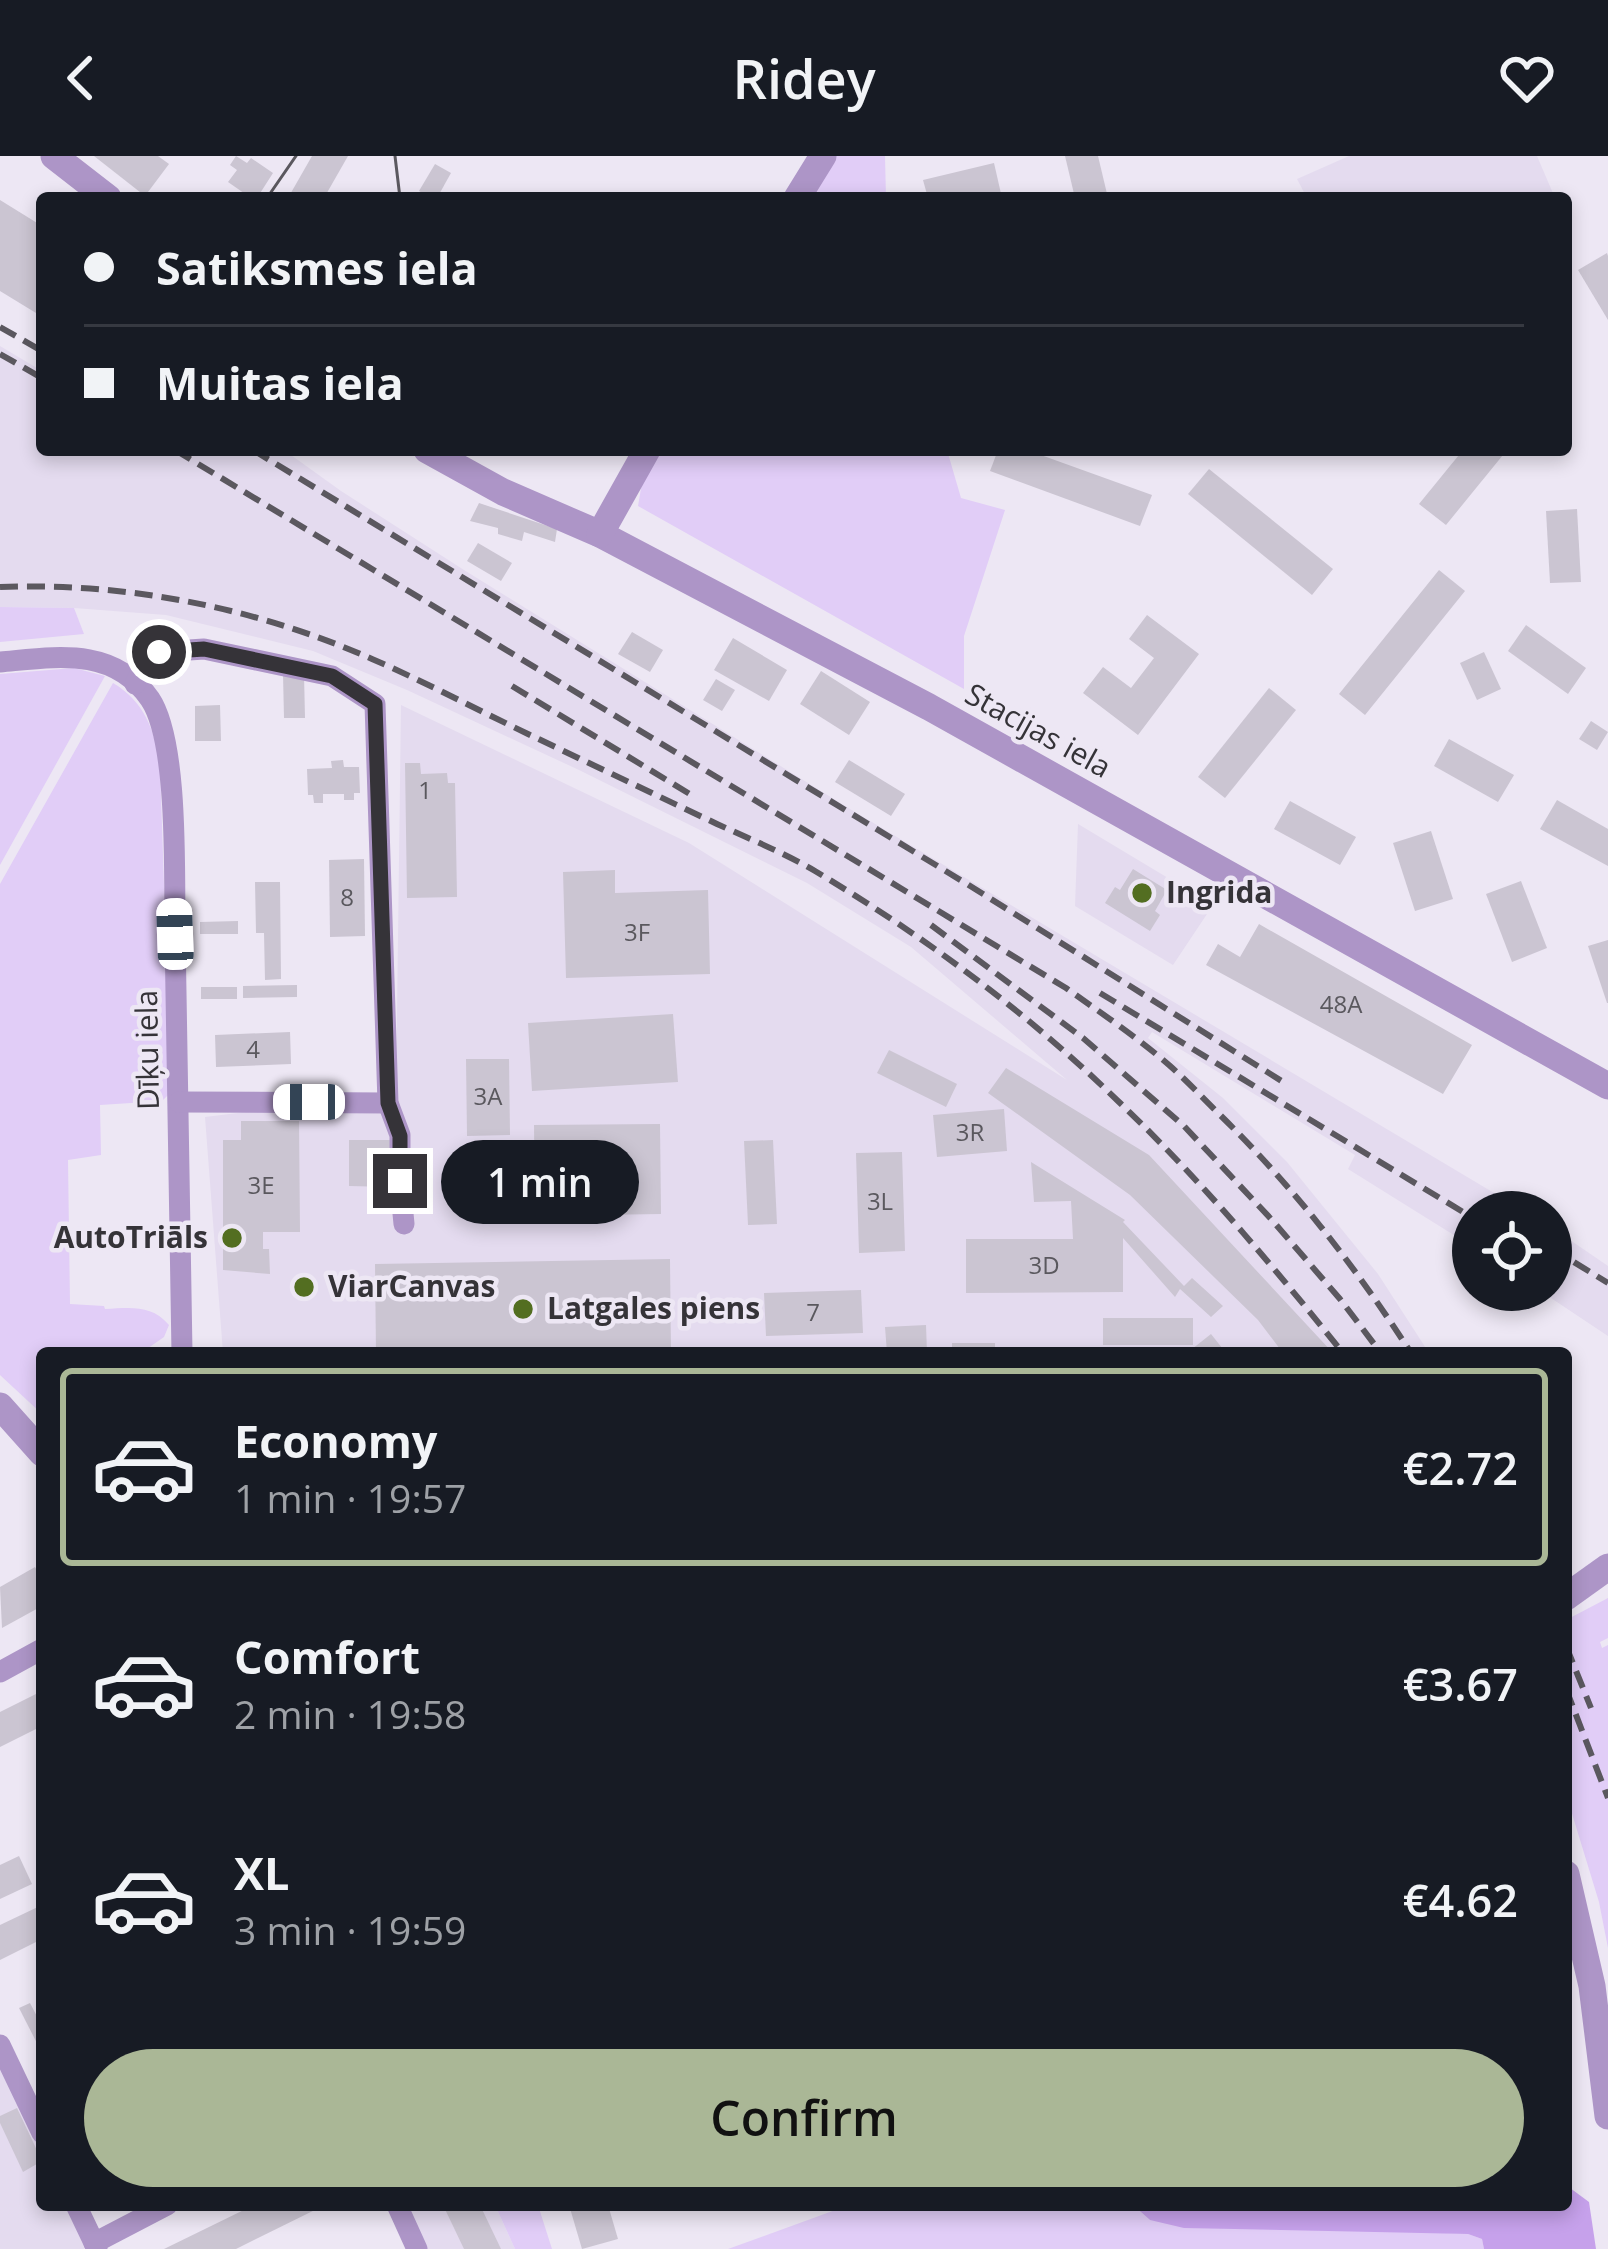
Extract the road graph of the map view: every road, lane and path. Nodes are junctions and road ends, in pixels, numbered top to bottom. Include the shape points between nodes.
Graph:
1 (55, 156) edge
2 (824, 156) edge
3 (100, 192) edge
4 (801, 192) edge
5 (438, 456) edge
6 (644, 456) edge
7 (600, 533) junction
8 (0, 662) edge
9 (135, 684) junction
10 (1608, 1086) edge
11 (179, 1102) junction
12 (388, 1103) junction
13 (404, 1224) dead end
14 (182, 1347) edge
15 (0, 1406) edge
16 (36, 1446) edge
17 (1608, 1567) edge
18 (1572, 1593) edge
19 (36, 1651) edge
20 (0, 1672) edge
21 (1572, 1900) edge
22 (0, 2045) edge
23 (1608, 2116) edge
24 (36, 2120) edge
25 (79, 2211) edge
26 (157, 2211) edge
27 (400, 2211) edge
28 (96, 2246) edge
29 (417, 2249) edge

1 - 3 street
2 - 4 street
5 - 7 street, Stacijas iela
6 - 7 street
7 - 10 street, Stacijas iela
8 - 9 street via 103,662
9 - 11 street, Dīķu iela via 156,711 168,758
9 - 12 street via 159,652 204,649 332,676 375,704
11 - 12 street
11 - 14 street, Dīķu iela
12 - 13 street via 400,1136
15 - 16 street
17 - 18 street
19 - 20 street
21 - 23 street
22 - 24 street
25 - 28 street
26 - 28 street
27 - 29 street

